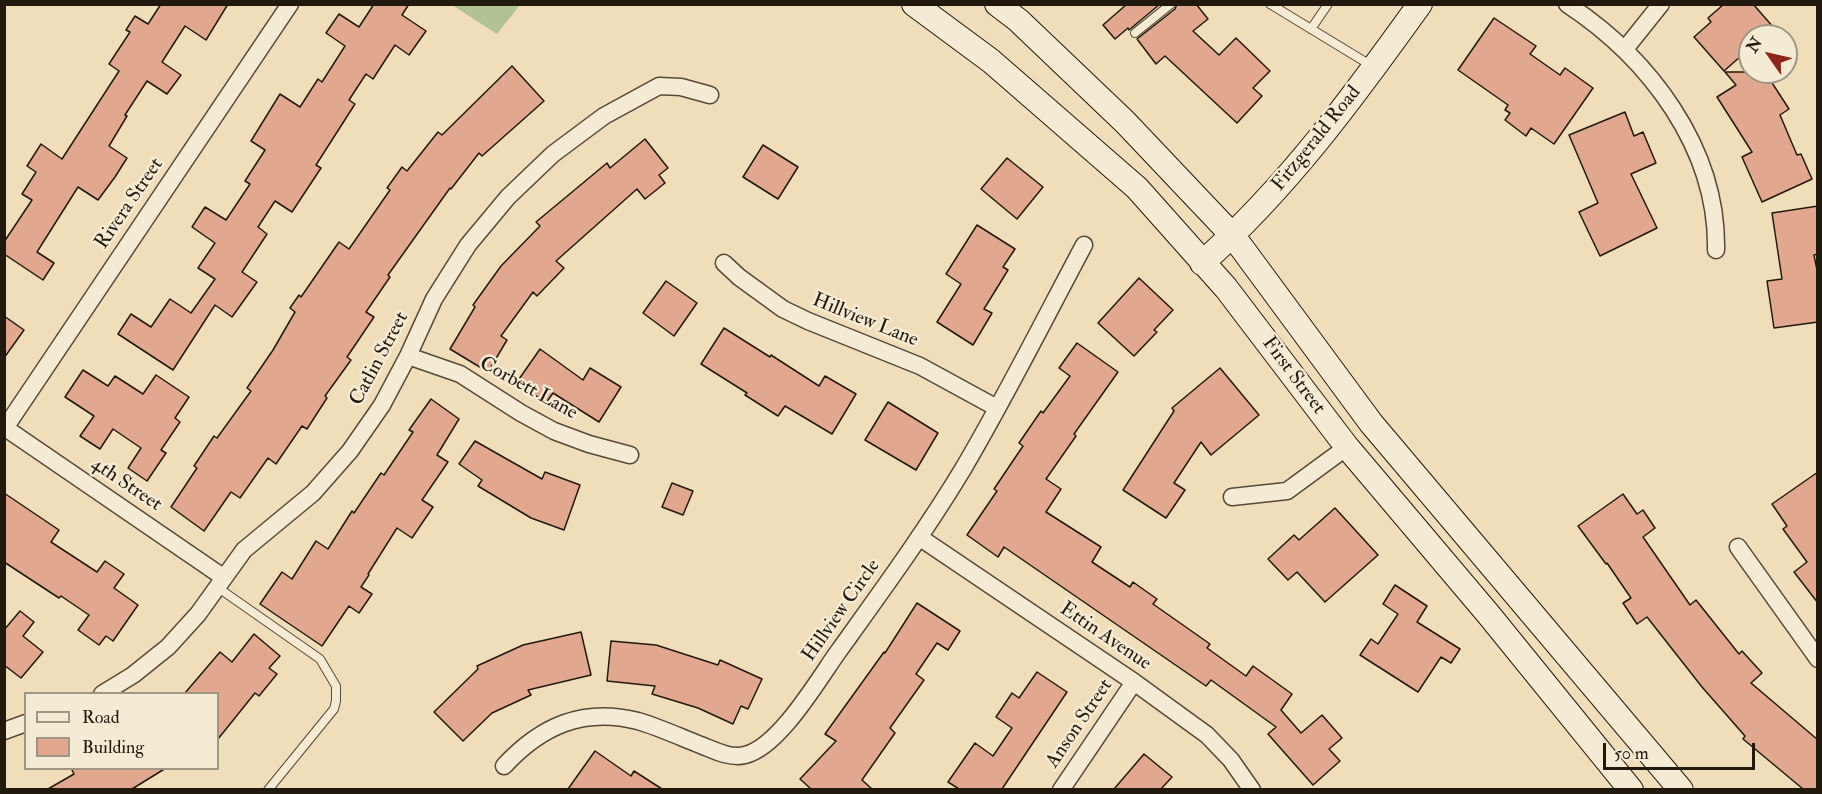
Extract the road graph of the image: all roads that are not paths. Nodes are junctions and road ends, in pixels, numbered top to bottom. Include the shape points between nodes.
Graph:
1 (290, 4) edge
2 (914, 4) edge
3 (997, 4) edge
4 (1171, 4) edge
5 (1270, 4) edge
6 (1328, 4) edge
7 (1420, 4) edge
8 (1567, 4) edge
9 (1661, 4) edge
10 (1311, 29) junction
11 (1136, 33) dead end
12 (1625, 50) junction
13 (1375, 68) junction
14 (710, 96) dead end
15 (1233, 236) junction
16 (1084, 245) dead end
17 (1716, 250) dead end
18 (1202, 262) junction
19 (724, 263) dead end
20 (408, 356) junction
21 (998, 408) junction
22 (5, 428) edge
23 (1347, 447) junction
24 (630, 455) dead end
25 (1232, 497) dead end
26 (919, 537) junction
27 (1738, 548) dead end
28 (220, 582) junction
29 (1818, 659) edge
30 (1134, 682) junction
31 (104, 692) edge
32 (24, 724) edge
33 (4, 731) edge
34 (504, 766) dead end
35 (268, 789) edge
36 (1061, 789) edge
37 (1252, 789) edge
38 (1631, 789) edge
39 (1681, 789) edge

1 - 22 street, Rivera Street
2 - 18 main road, First Street via 992,61 1137,188
3 - 15 main road, First Street via 1125,122
4 - 11 lane
5 - 10 lane
6 - 10 lane
7 - 13 main road, Fitzgerald Road
8 - 12 street
9 - 12 street
10 - 13 lane
12 - 17 street via 1665,95 1692,142 1706,181 1716,227
13 - 15 main road, Fitzgerald Road via 1320,138
14 - 20 street, Catlin Street via 681,87 658,86 604,116 553,154 508,197 468,245 434,299
15 - 18 main road, Fitzgerald Road
15 - 39 main road, First Street via 1371,423
16 - 21 street, Hillview Circle
18 - 23 main road, First Street
19 - 21 street, Hillview Lane via 783,309 920,366
20 - 24 street, Corbett Lane via 460,375 554,430
20 - 28 street, Catlin Street via 382,405 350,451 313,492 244,550
21 - 26 street, Hillview Circle
22 - 28 street, 4th Street
23 - 25 street via 1287,491
23 - 38 main road, First Street
26 - 30 street, Ettin Avenue
26 - 34 street, Hillview Circle via 802,704 772,740 758,750 743,756 727,755 639,722 596,717 546,730 522,746
27 - 29 street
28 - 31 street, Catlin Street via 168,647
28 - 35 lane, 4th Street via 320,659 336,686 334,709
30 - 36 street, Anson Street
30 - 37 street, Ettin Avenue via 1207,735
32 - 33 street

